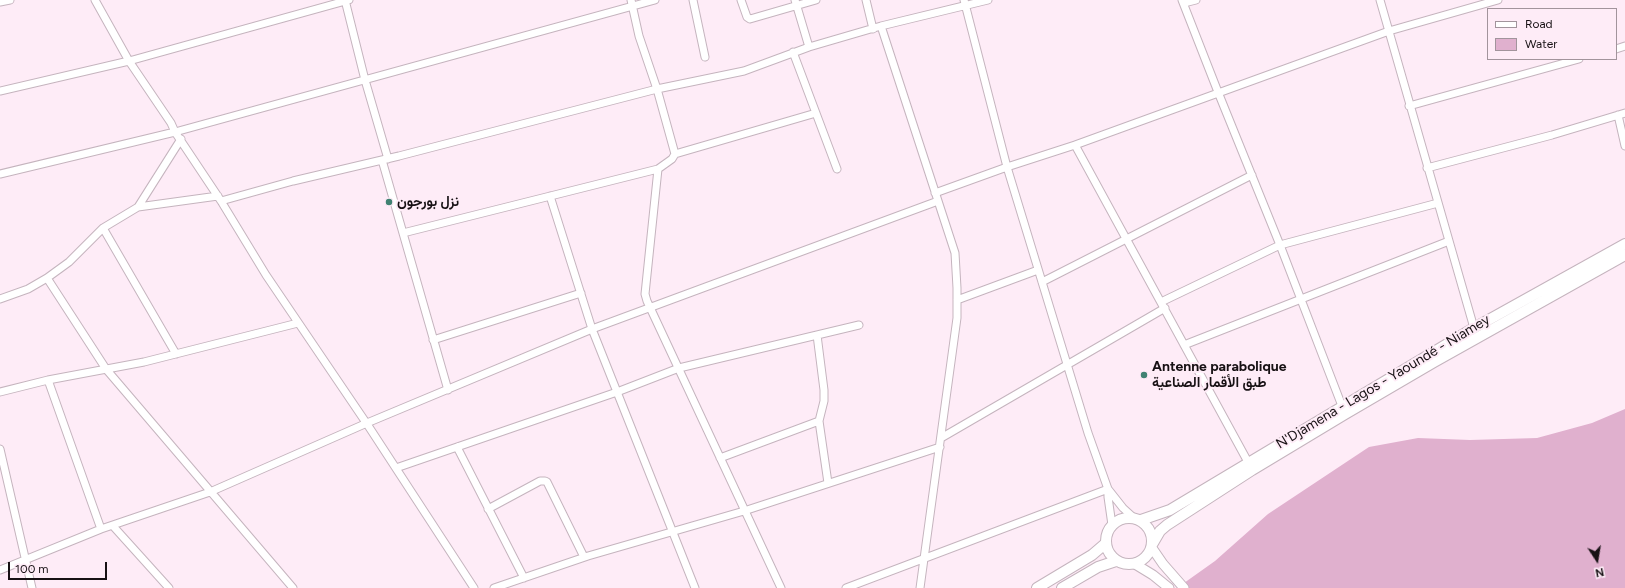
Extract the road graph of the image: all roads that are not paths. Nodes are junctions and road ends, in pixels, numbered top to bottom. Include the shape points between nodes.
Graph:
1 (10, 0) edge
2 (95, 0) edge
3 (346, 0) edge
4 (655, 0) edge
5 (693, 0) edge
6 (741, 0) edge
7 (816, 0) edge
8 (866, 0) edge
9 (988, 0) edge
10 (1196, 0) edge
11 (1380, 0) edge
12 (1498, 0) edge
13 (0, 2) edge
14 (1183, 2) edge
15 (632, 3) edge
16 (796, 3) edge
17 (964, 3) edge
18 (881, 26) junction
19 (873, 29) junction
20 (1389, 31) junction
21 (809, 47) junction
22 (793, 52) junction
23 (705, 57) dead end
24 (1575, 60) edge
25 (130, 61) junction
26 (365, 80) junction
27 (657, 89) junction
28 (0, 92) edge
29 (1218, 92) junction
30 (1410, 106) junction
31 (816, 113) junction
32 (1622, 114) edge
33 (175, 132) junction
34 (181, 138) junction
35 (1075, 145) junction
36 (1625, 146) edge
37 (675, 154) junction
38 (385, 160) junction
39 (1007, 167) junction
40 (1428, 168) junction
41 (658, 169) junction
42 (837, 169) dead end
43 (0, 174) edge
44 (1252, 176) junction
45 (935, 193) junction
46 (550, 196) junction
47 (219, 199) junction
48 (938, 201) junction
49 (1438, 203) junction
50 (138, 207) junction
51 (103, 228) junction
52 (402, 233) junction
53 (1126, 239) junction
54 (1449, 241) junction
55 (1625, 244) edge
56 (1280, 245) junction
57 (1625, 255) edge
58 (1038, 270) junction
59 (47, 278) junction
60 (1042, 282) junction
61 (581, 293) junction
62 (1300, 298) junction
63 (0, 299) edge
64 (957, 300) junction
65 (1163, 305) junction
66 (650, 307) junction
67 (1521, 307) junction
68 (298, 323) junction
69 (859, 325) dead end
70 (592, 328) junction
71 (1474, 328) junction
72 (817, 335) junction
73 (433, 340) junction
74 (1184, 345) junction
75 (176, 354) junction
76 (1067, 364) junction
77 (679, 368) junction
78 (106, 369) junction
79 (48, 380) junction
80 (448, 390) junction
81 (0, 392) edge
82 (618, 392) junction
83 (1342, 406) junction
84 (819, 421) junction
85 (367, 423) junction
86 (941, 438) junction
87 (457, 447) junction
88 (940, 447) junction
89 (0, 449) edge
90 (720, 458) junction
91 (1248, 462) junction
92 (396, 468) junction
93 (828, 483) junction
94 (1108, 489) junction
95 (210, 492) junction
96 (488, 509) junction
97 (744, 511) junction
98 (1138, 519) junction
99 (113, 526) junction
100 (1112, 526) junction
101 (101, 529) junction
102 (673, 531) junction
103 (1106, 543) junction
104 (1152, 545) junction
105 (584, 557) junction
106 (925, 558) junction
107 (27, 560) junction
108 (1116, 561) junction
109 (1135, 564) junction
110 (0, 570) edge
111 (524, 578) junction
112 (32, 588) edge
113 (169, 588) edge
114 (293, 588) edge
115 (474, 588) edge
116 (494, 588) edge
117 (695, 588) edge
118 (781, 588) edge
119 (846, 588) edge
120 (920, 588) edge
121 (1037, 588) edge
122 (1062, 588) edge
123 (1169, 588) edge
124 (1184, 588) edge

1 - 13 street
2 - 25 street
3 - 25 street
3 - 26 street
4 - 15 street
5 - 23 street
6 - 16 street via 750,19
7 - 16 street
8 - 19 street
9 - 17 street
10 - 14 street
11 - 20 street
12 - 20 street
14 - 29 street
15 - 26 street
15 - 27 street via 638,36
16 - 21 street
17 - 18 street
17 - 39 street
18 - 19 street
18 - 45 street
19 - 21 street
20 - 29 street
20 - 30 street
21 - 22 street
22 - 27 street via 744,71
22 - 31 street
24 - 30 street
25 - 28 street
25 - 33 street
26 - 33 street
26 - 38 street
27 - 37 street
27 - 38 street
29 - 35 street
29 - 44 street
30 - 40 street
31 - 37 street
31 - 42 street
32 - 36 street
32 - 40 street
33 - 34 street
33 - 43 street
34 - 47 street
34 - 50 street
35 - 39 street
35 - 53 street
37 - 41 street
38 - 47 street
38 - 52 street
39 - 45 street
39 - 58 street
40 - 49 street
41 - 46 street
41 - 66 street via 645,294
44 - 53 street
44 - 56 street
45 - 48 street
46 - 52 street
46 - 61 street
47 - 50 street
47 - 68 street
48 - 64 street via 954,253
48 - 66 street
49 - 54 street
49 - 56 street
50 - 51 street
51 - 59 street via 69,262
51 - 75 street
52 - 73 street
53 - 60 street
53 - 65 street
54 - 62 street
54 - 71 street
55 - 67 highway, N'Djamena - Lagos - Yaoundé - Niamey
56 - 62 street
56 - 65 street
57 - 67 highway, N'Djamena - Lagos - Yaoundé - Niamey
58 - 60 street
58 - 64 street
59 - 63 street via 28,289
59 - 78 street
60 - 76 street
61 - 70 street
61 - 73 street
62 - 74 street
62 - 83 street
64 - 86 street
65 - 74 street
65 - 76 street
66 - 70 street
66 - 77 street
67 - 71 highway, N'Djamena - Lagos - Yaoundé - Niamey
67 - 104 highway, N'Djamena - Lagos - Yaoundé - Niamey via 1252,470 1167,525
68 - 75 street
68 - 85 street
69 - 72 street
70 - 80 street
70 - 82 street
71 - 83 highway, N'Djamena - Lagos - Yaoundé - Niamey
72 - 77 street
72 - 84 street via 824,390
73 - 80 street
74 - 91 street
75 - 78 street
76 - 86 street
76 - 94 street
77 - 82 street
77 - 90 street
78 - 79 street
78 - 95 street
79 - 81 street
79 - 101 street
80 - 85 street
82 - 87 street
82 - 102 street
83 - 91 highway, N'Djamena - Lagos - Yaoundé - Niamey
84 - 90 street
84 - 93 street
85 - 92 street
85 - 95 street
86 - 88 street
87 - 92 street
87 - 96 street
88 - 93 street
88 - 106 street
89 - 107 street
90 - 97 street
91 - 98 highway, N'Djamena - Lagos - Yaoundé - Niamey via 1170,510
92 - 115 street
93 - 97 street
94 - 98 street via 1123,508
94 - 100 street
94 - 106 street
95 - 99 street
95 - 114 street
96 - 105 street via 545,480
96 - 111 street
97 - 102 street
97 - 118 street
98 - 100 highway via 1119,520
98 - 104 highway via 1149,529
99 - 101 street
99 - 113 street
100 - 103 highway via 1107,534
101 - 107 street
102 - 105 street
102 - 117 street
103 - 108 highway via 1109,553
103 - 121 highway via 1092,555
104 - 109 highway via 1144,560
104 - 124 main road via 1169,572
105 - 111 street
106 - 119 street
106 - 120 street
107 - 110 street
107 - 112 street
108 - 109 highway
108 - 122 highway via 1098,567
109 - 123 main road
111 - 116 street

